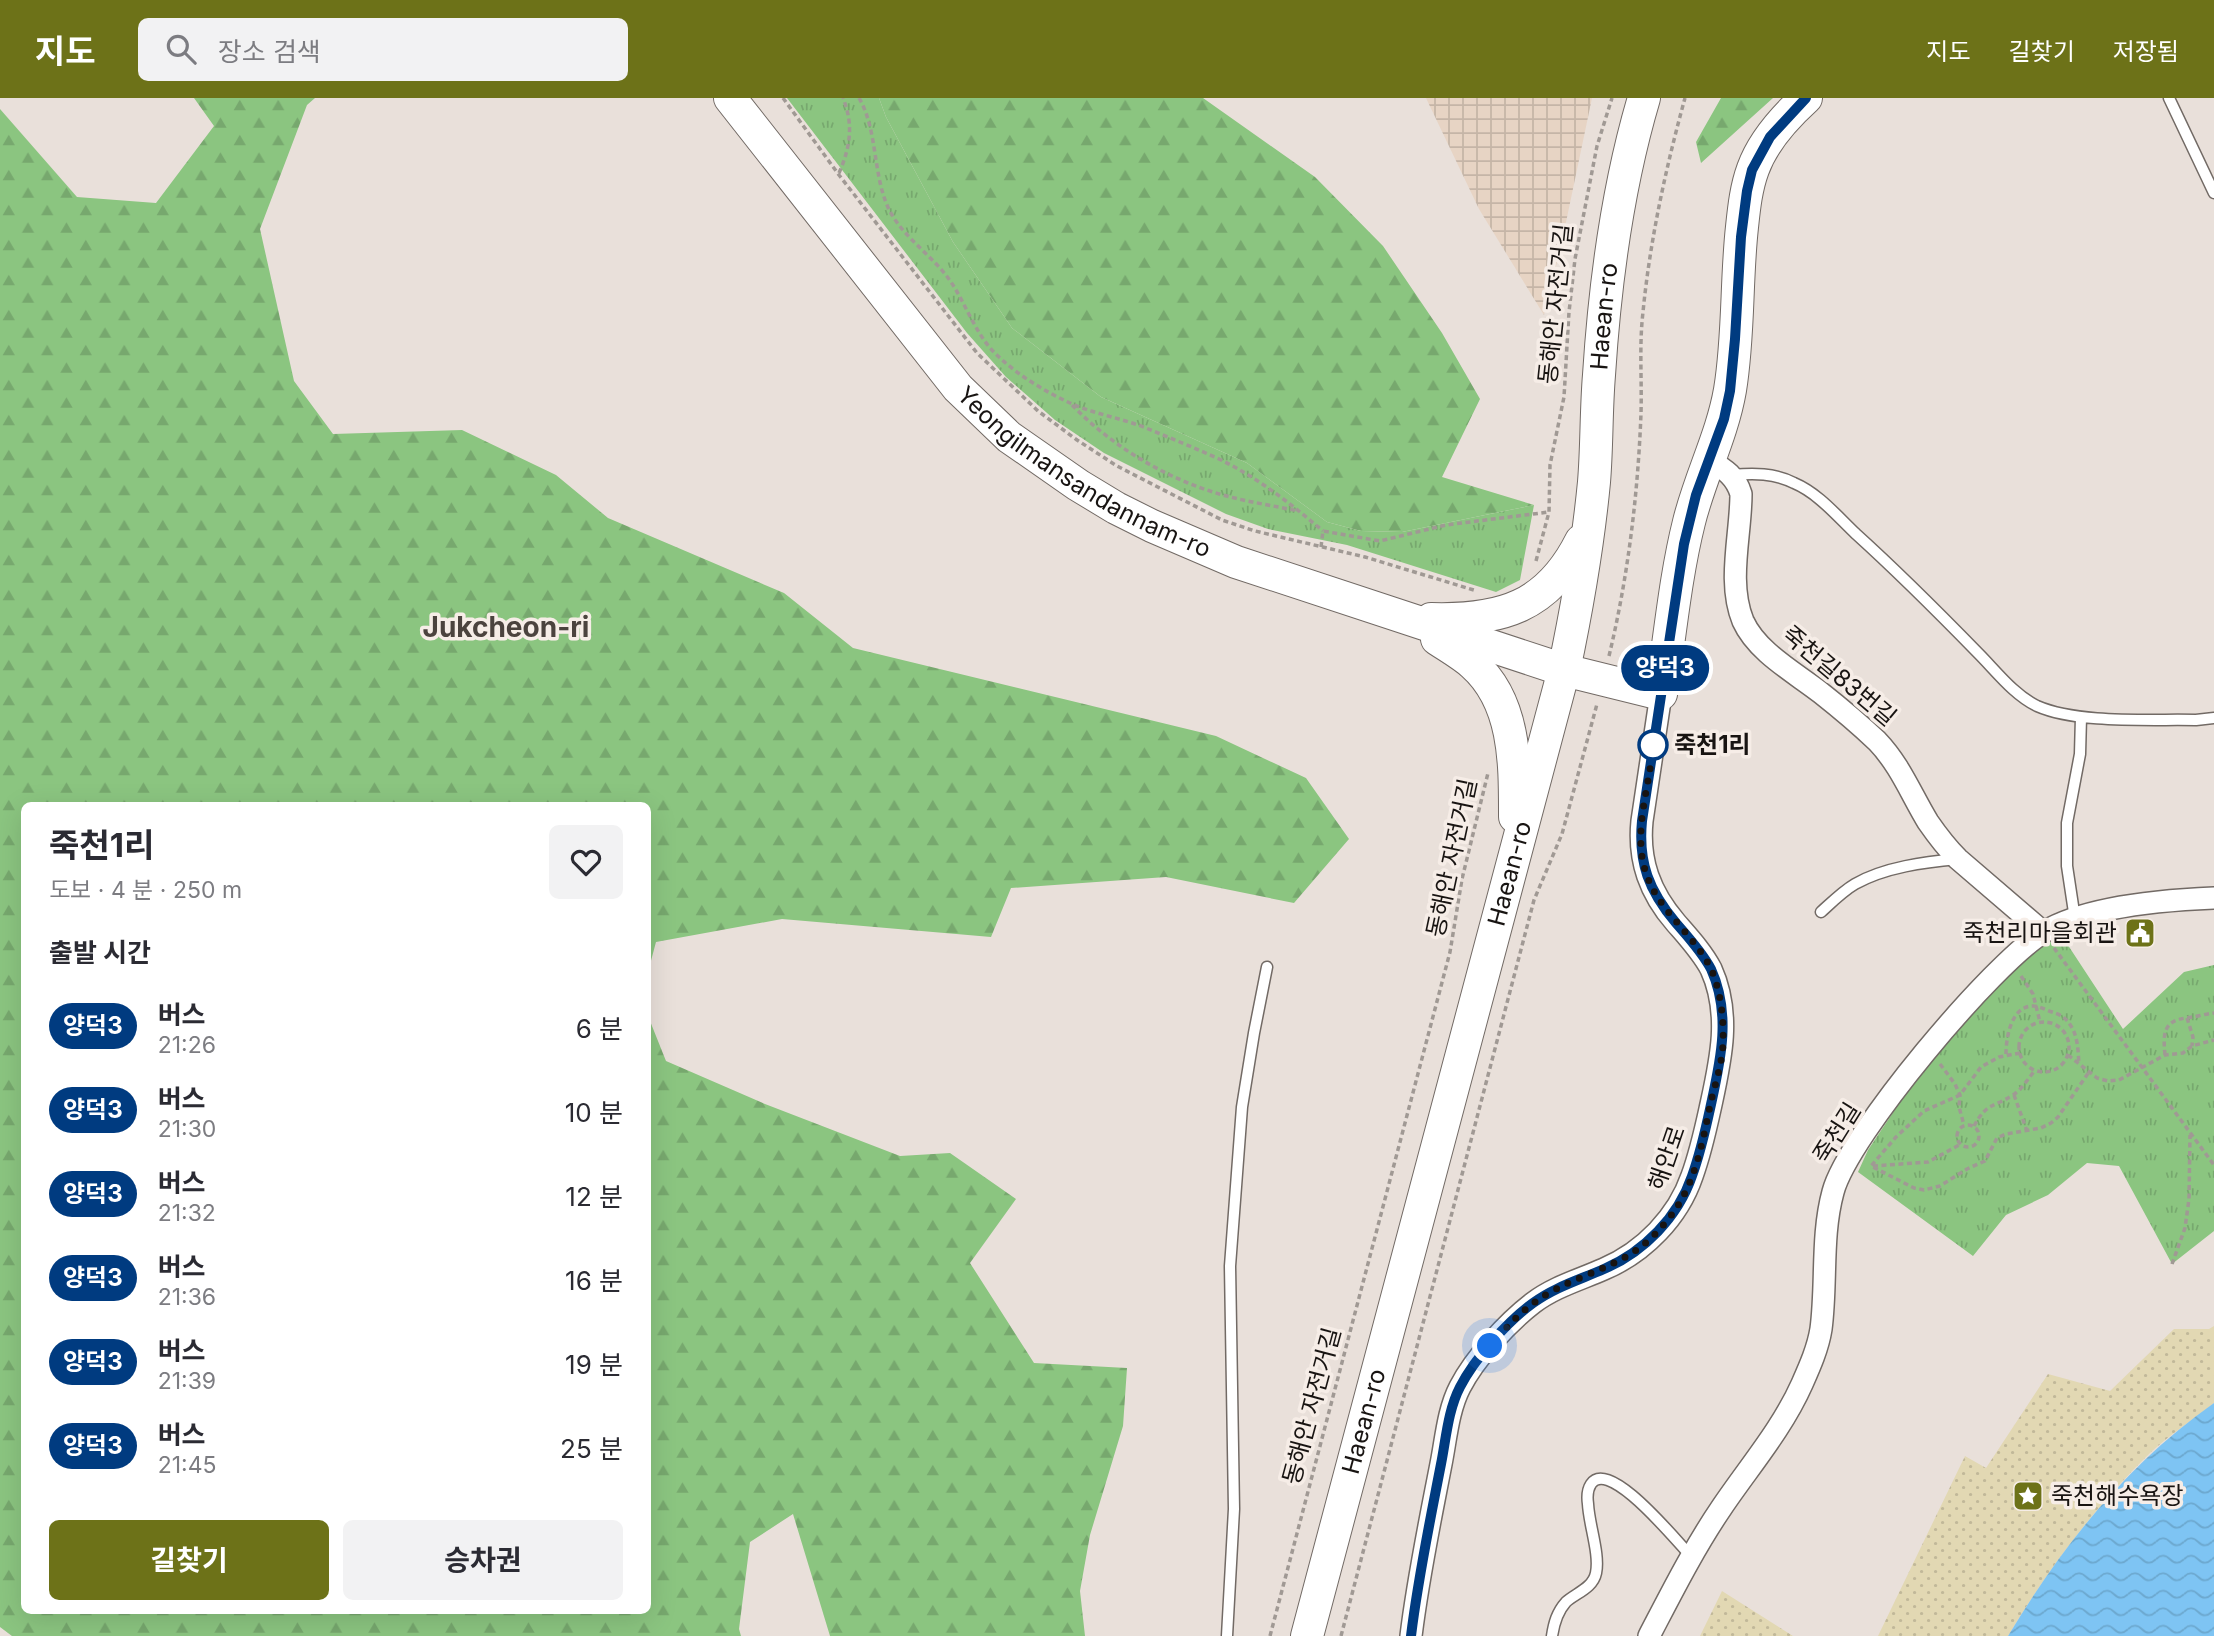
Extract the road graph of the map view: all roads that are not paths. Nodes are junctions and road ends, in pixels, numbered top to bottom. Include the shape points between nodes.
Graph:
1 (730, 98) edge
2 (1644, 98) edge
3 (1806, 98) edge
4 (2169, 98) edge
5 (2214, 193) edge
6 (1721, 468) junction
7 (1589, 524) junction
8 (1407, 619) junction
9 (1564, 670) junction
10 (1661, 694) junction
11 (2081, 717) junction
12 (2214, 718) edge
13 (1515, 855) junction
14 (1958, 859) junction
15 (2214, 898) edge
16 (1821, 912) dead end
17 (2075, 919) junction
18 (2043, 932) junction
19 (1267, 967) dead end
20 (1690, 1556) junction
21 (1227, 1636) edge
22 (1307, 1636) edge
23 (1411, 1636) edge
24 (1552, 1636) edge
25 (1649, 1636) edge

1 - 8 street, Yeongilmansandannam-ro via 940,367 1009,438 1107,502 1189,543
2 - 7 street, Haean-ro via 1609,254
3 - 6 street via 1770,137 1752,170 1747,191
4 - 5 lane
6 - 10 street via 1696,495
6 - 11 lane via 1781,477 1797,484 1913,585 2026,700
6 - 14 street, 죽천길83번길 via 1738,484 1741,494 1736,588 1750,633 1877,741
7 - 8 street via 1556,580 1522,606 1484,617
7 - 9 street, Haean-ro
8 - 9 street, Yeongilmansandannam-ro
8 - 13 street via 1473,664 1502,703 1514,761
9 - 10 street, Yeongilmansandannam-ro
9 - 13 street, Haean-ro
10 - 23 street, 해안로 via 1641,856 1662,905 1711,970 1721,1005 1723,1045 1701,1147 1686,1194 1649,1240 1621,1261 1567,1283 1531,1305 1499,1335 1459,1388
11 - 12 lane
11 - 17 lane via 2067,833
13 - 22 street, Haean-ro
14 - 16 lane via 1902,867 1857,883
14 - 18 street, 죽천길83번길
15 - 17 street, 죽천길 via 2160,901
17 - 18 street, 죽천길
18 - 20 street, 죽천길 via 1979,991 1872,1122 1843,1165 1829,1210 1820,1330 1810,1365 1791,1408
19 - 21 lane via 1242,1107 1230,1266 1234,1509
20 - 24 lane via 1626,1489 1609,1478 1593,1481 1587,1503 1596,1575 1560,1610
20 - 25 street, 죽천길

